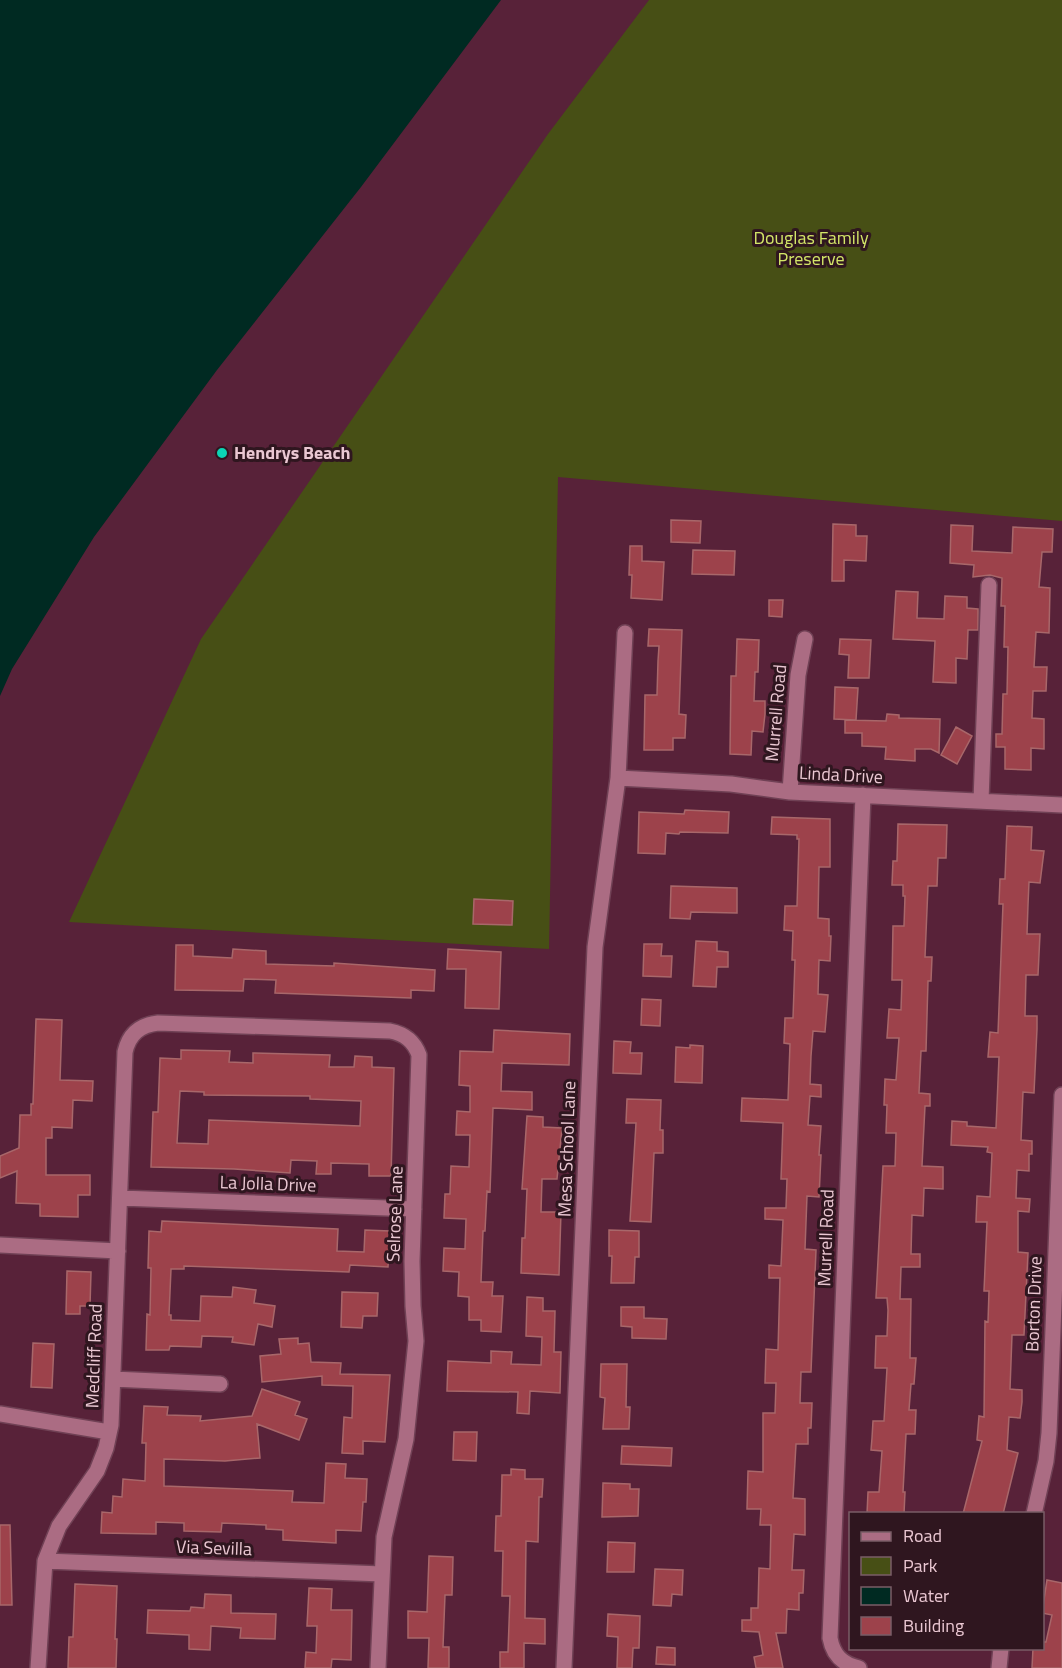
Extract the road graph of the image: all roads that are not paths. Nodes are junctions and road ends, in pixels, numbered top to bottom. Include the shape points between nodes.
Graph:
1 (989, 585) dead end
2 (625, 633) dead end
3 (805, 639) dead end
4 (618, 778) junction
5 (789, 792) junction
6 (863, 795) junction
7 (981, 801) junction
8 (1062, 805) edge
9 (135, 1031) joint
10 (1062, 1095) edge
11 (120, 1197) junction
12 (414, 1209) junction
13 (0, 1245) edge
14 (118, 1251) junction
15 (113, 1379) junction
16 (220, 1384) dead end
17 (0, 1414) edge
18 (109, 1432) junction
19 (1034, 1512) edge
20 (45, 1561) junction
21 (382, 1574) junction
22 (1001, 1650) edge
23 (38, 1668) edge
24 (378, 1668) edge
25 (564, 1668) edge
26 (859, 1668) edge
27 (999, 1668) edge

1 - 7 street
2 - 4 street, Mesa School Lane
3 - 5 street, Murrell Road via 798,675
4 - 5 street, Linda Drive via 731,784
4 - 25 street, Mesa School Lane via 595,947
5 - 6 street, Linda Drive
6 - 7 street, Linda Drive
6 - 26 street, Murrell Road via 830,1638 840,1660
7 - 8 street, Linda Drive
9 - 11 street, Medcliff Road via 125,1052
9 - 12 street, Selrose Lane via 158,1023 390,1031 406,1036 417,1048 420,1063
10 - 19 street, Borton Drive via 1049,1433
11 - 12 street, La Jolla Drive
11 - 14 street, Medcliff Road
12 - 21 street, Selrose Lane via 412,1295 416,1341 406,1438 384,1537
13 - 14 street
14 - 15 street, Medcliff Road
15 - 16 street
15 - 18 street, Medcliff Road
17 - 18 street
18 - 20 street, Medcliff Road via 97,1471 59,1526
20 - 21 street, Via Sevilla
20 - 23 street, Medcliff Road
21 - 24 street, Selrose Lane
22 - 27 street

